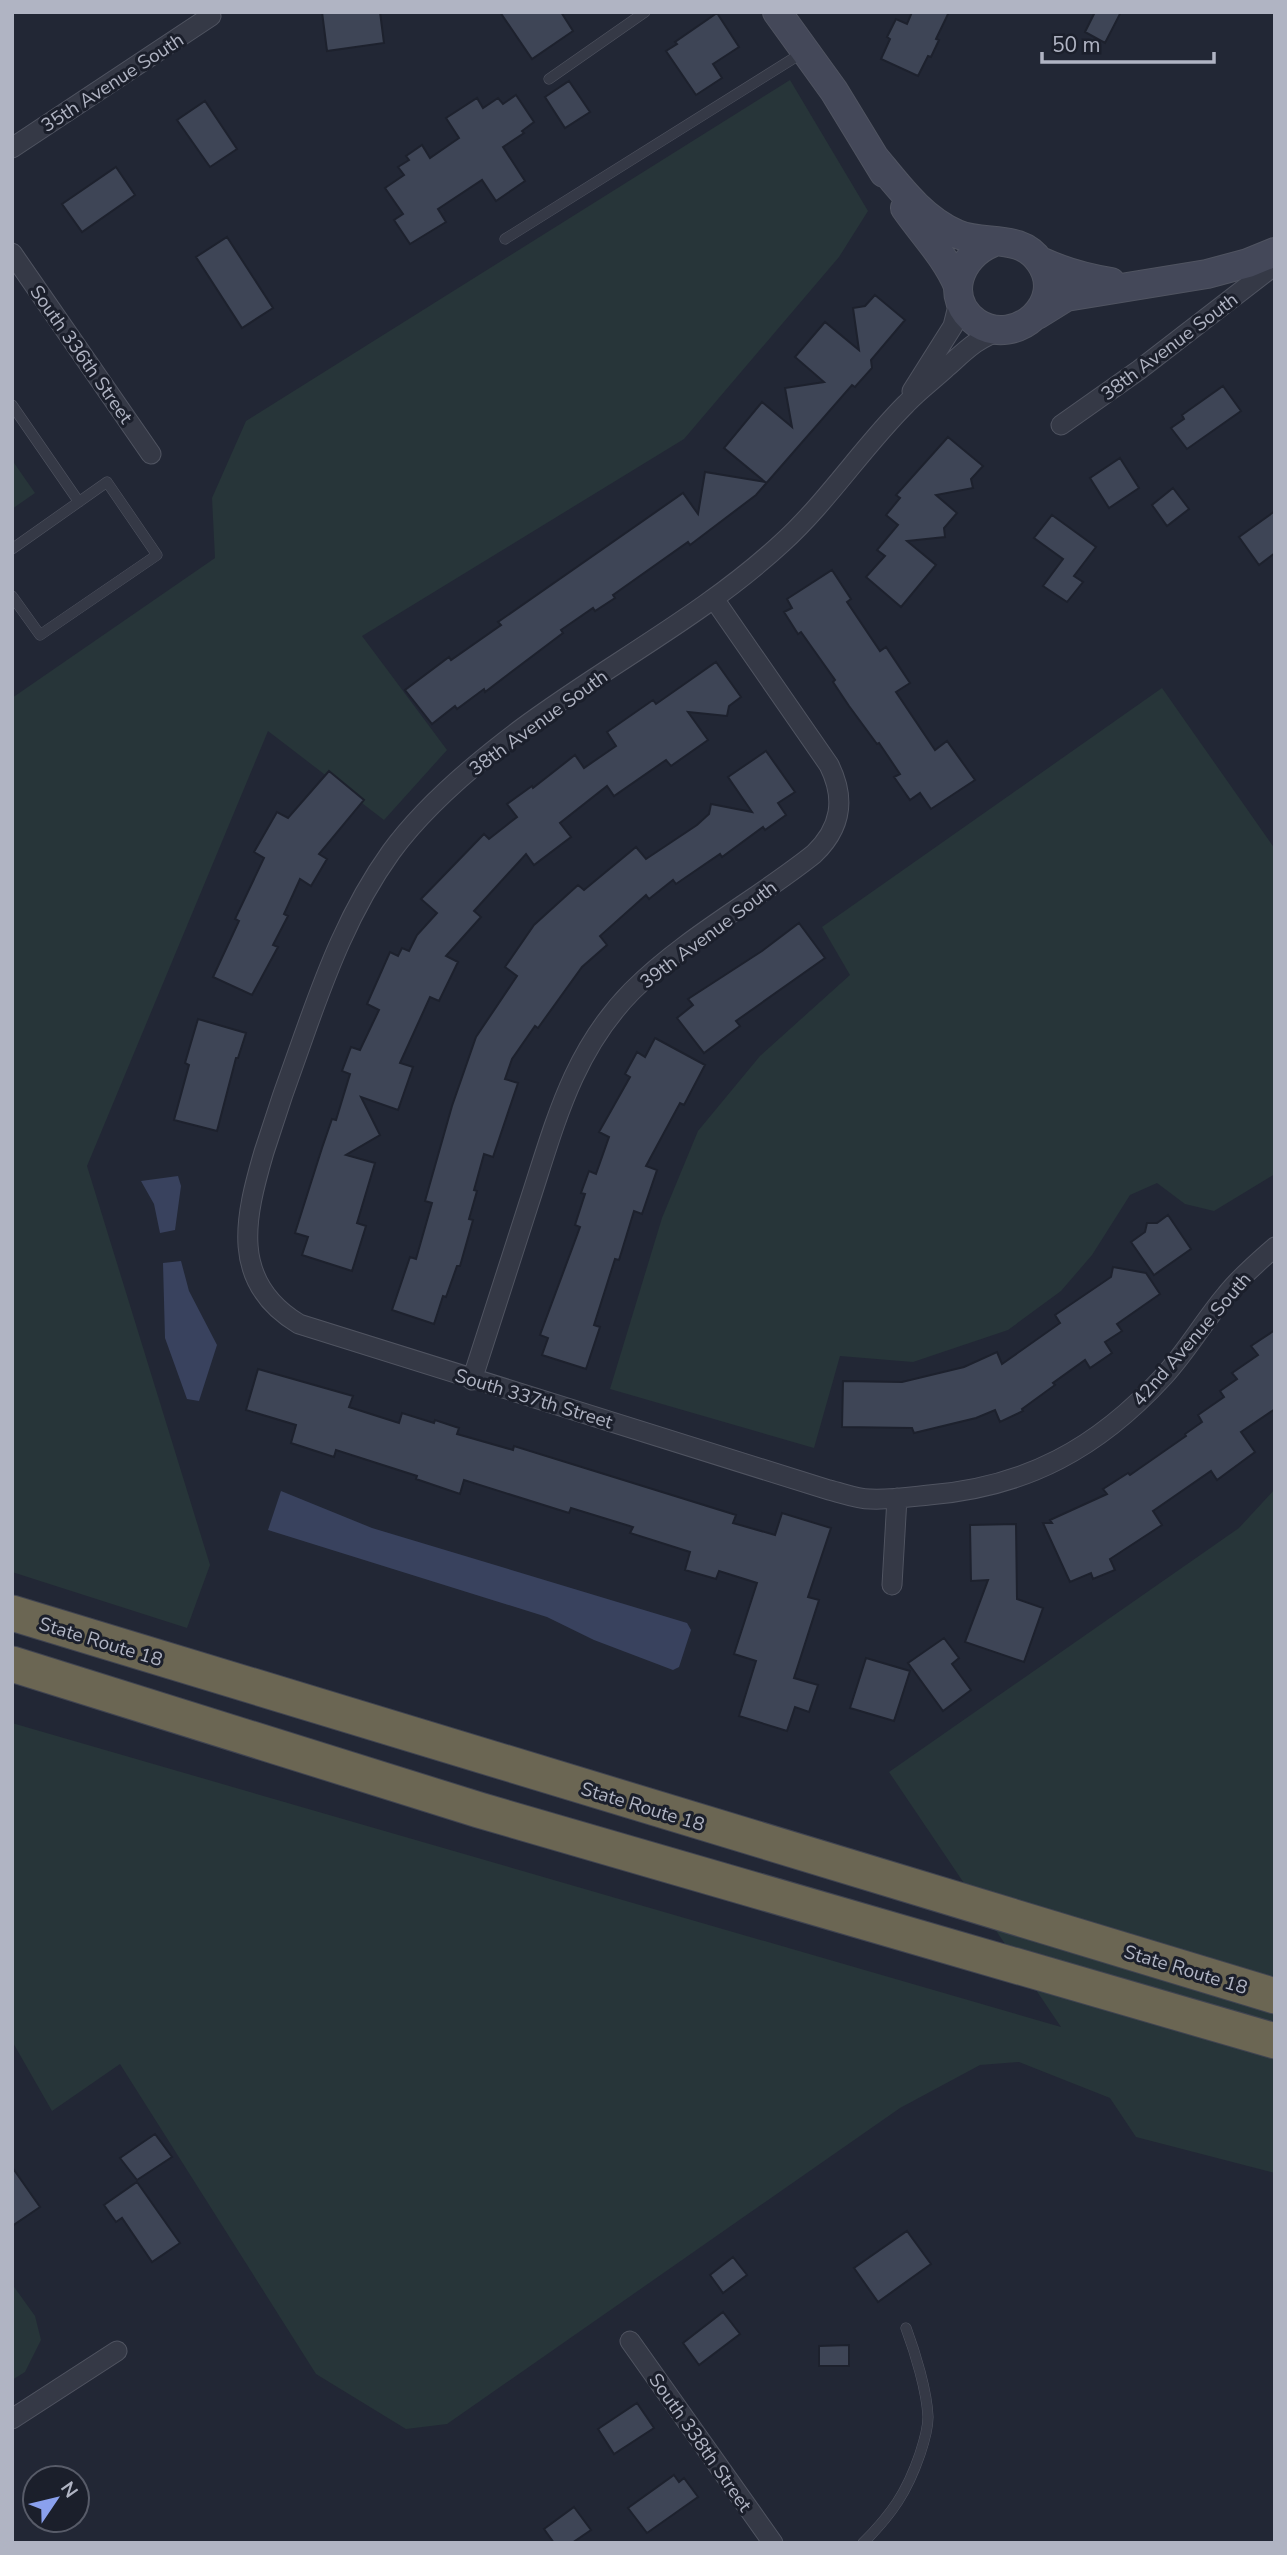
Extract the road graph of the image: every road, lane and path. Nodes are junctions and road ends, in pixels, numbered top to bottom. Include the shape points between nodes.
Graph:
1 (645, 12) edge
2 (777, 12) edge
3 (211, 16) dead end
4 (805, 51) junction
5 (549, 79) dead end
6 (12, 148) edge
7 (876, 158) junction
8 (505, 239) dead end
9 (992, 243) junction
10 (1275, 252) edge
11 (12, 253) edge
12 (1040, 261) junction
13 (1275, 265) edge
14 (1138, 286) junction
15 (959, 292) junction
16 (1037, 315) junction
17 (1000, 331) junction
18 (12, 405) edge
19 (905, 405) junction
20 (1061, 425) dead end
21 (151, 454) dead end
22 (79, 502) junction
23 (12, 549) edge
24 (12, 596) edge
25 (714, 598) junction
26 (1275, 1247) edge
27 (257, 1280) joint
28 (472, 1380) junction
29 (829, 1490) joint
30 (897, 1498) junction
31 (892, 1585) dead end
32 (12, 1614) edge
33 (12, 1664) edge
34 (1275, 1996) edge
35 (1275, 2041) edge
36 (906, 2328) dead end
37 (630, 2341) dead end
38 (117, 2351) dead end
39 (12, 2419) edge
40 (773, 2543) edge
41 (863, 2543) edge

1 - 5 lane
2 - 4 street
3 - 6 street, 35th Avenue South
4 - 7 street
4 - 8 lane
7 - 9 street via 919,209 937,223 959,235
7 - 15 street via 918,227 950,266
9 - 12 street via 1019,244
9 - 15 street via 964,264
10 - 14 street, 38th Avenue South via 1207,275
11 - 21 street, South 336th Street
12 - 14 street via 1089,279
12 - 16 street via 1048,282
13 - 20 street, 38th Avenue South
14 - 16 street, 38th Avenue South via 1066,298
15 - 17 street via 974,321
15 - 19 street, 38th Avenue South via 953,326
16 - 17 street via 1020,327
17 - 19 street, 38th Avenue South via 971,346
18 - 22 lane
19 - 25 street, 38th Avenue South via 784,541
22 - 23 lane
22 - 24 lane via 107,482 157,555 40,635
25 - 27 street, 38th Avenue South via 522,728 469,770 392,850 328,965 274,1120 248,1213 247,1249
25 - 28 street, 39th Avenue South via 829,765 839,790 838,819 814,854 665,961 630,993 593,1038 572,1076 552,1132
26 - 30 street, 42nd Avenue South via 1227,1293 1149,1391 1085,1446 1014,1480
27 - 28 street, South 337th Street via 269,1299 299,1324
28 - 29 street, South 337th Street
29 - 30 street, 42nd Avenue South via 868,1499
30 - 31 street
32 - 34 highway, State Route 18
33 - 35 highway via 480,1810
36 - 41 lane via 928,2417 924,2442 898,2505
37 - 40 street, South 338th Street
38 - 39 street

